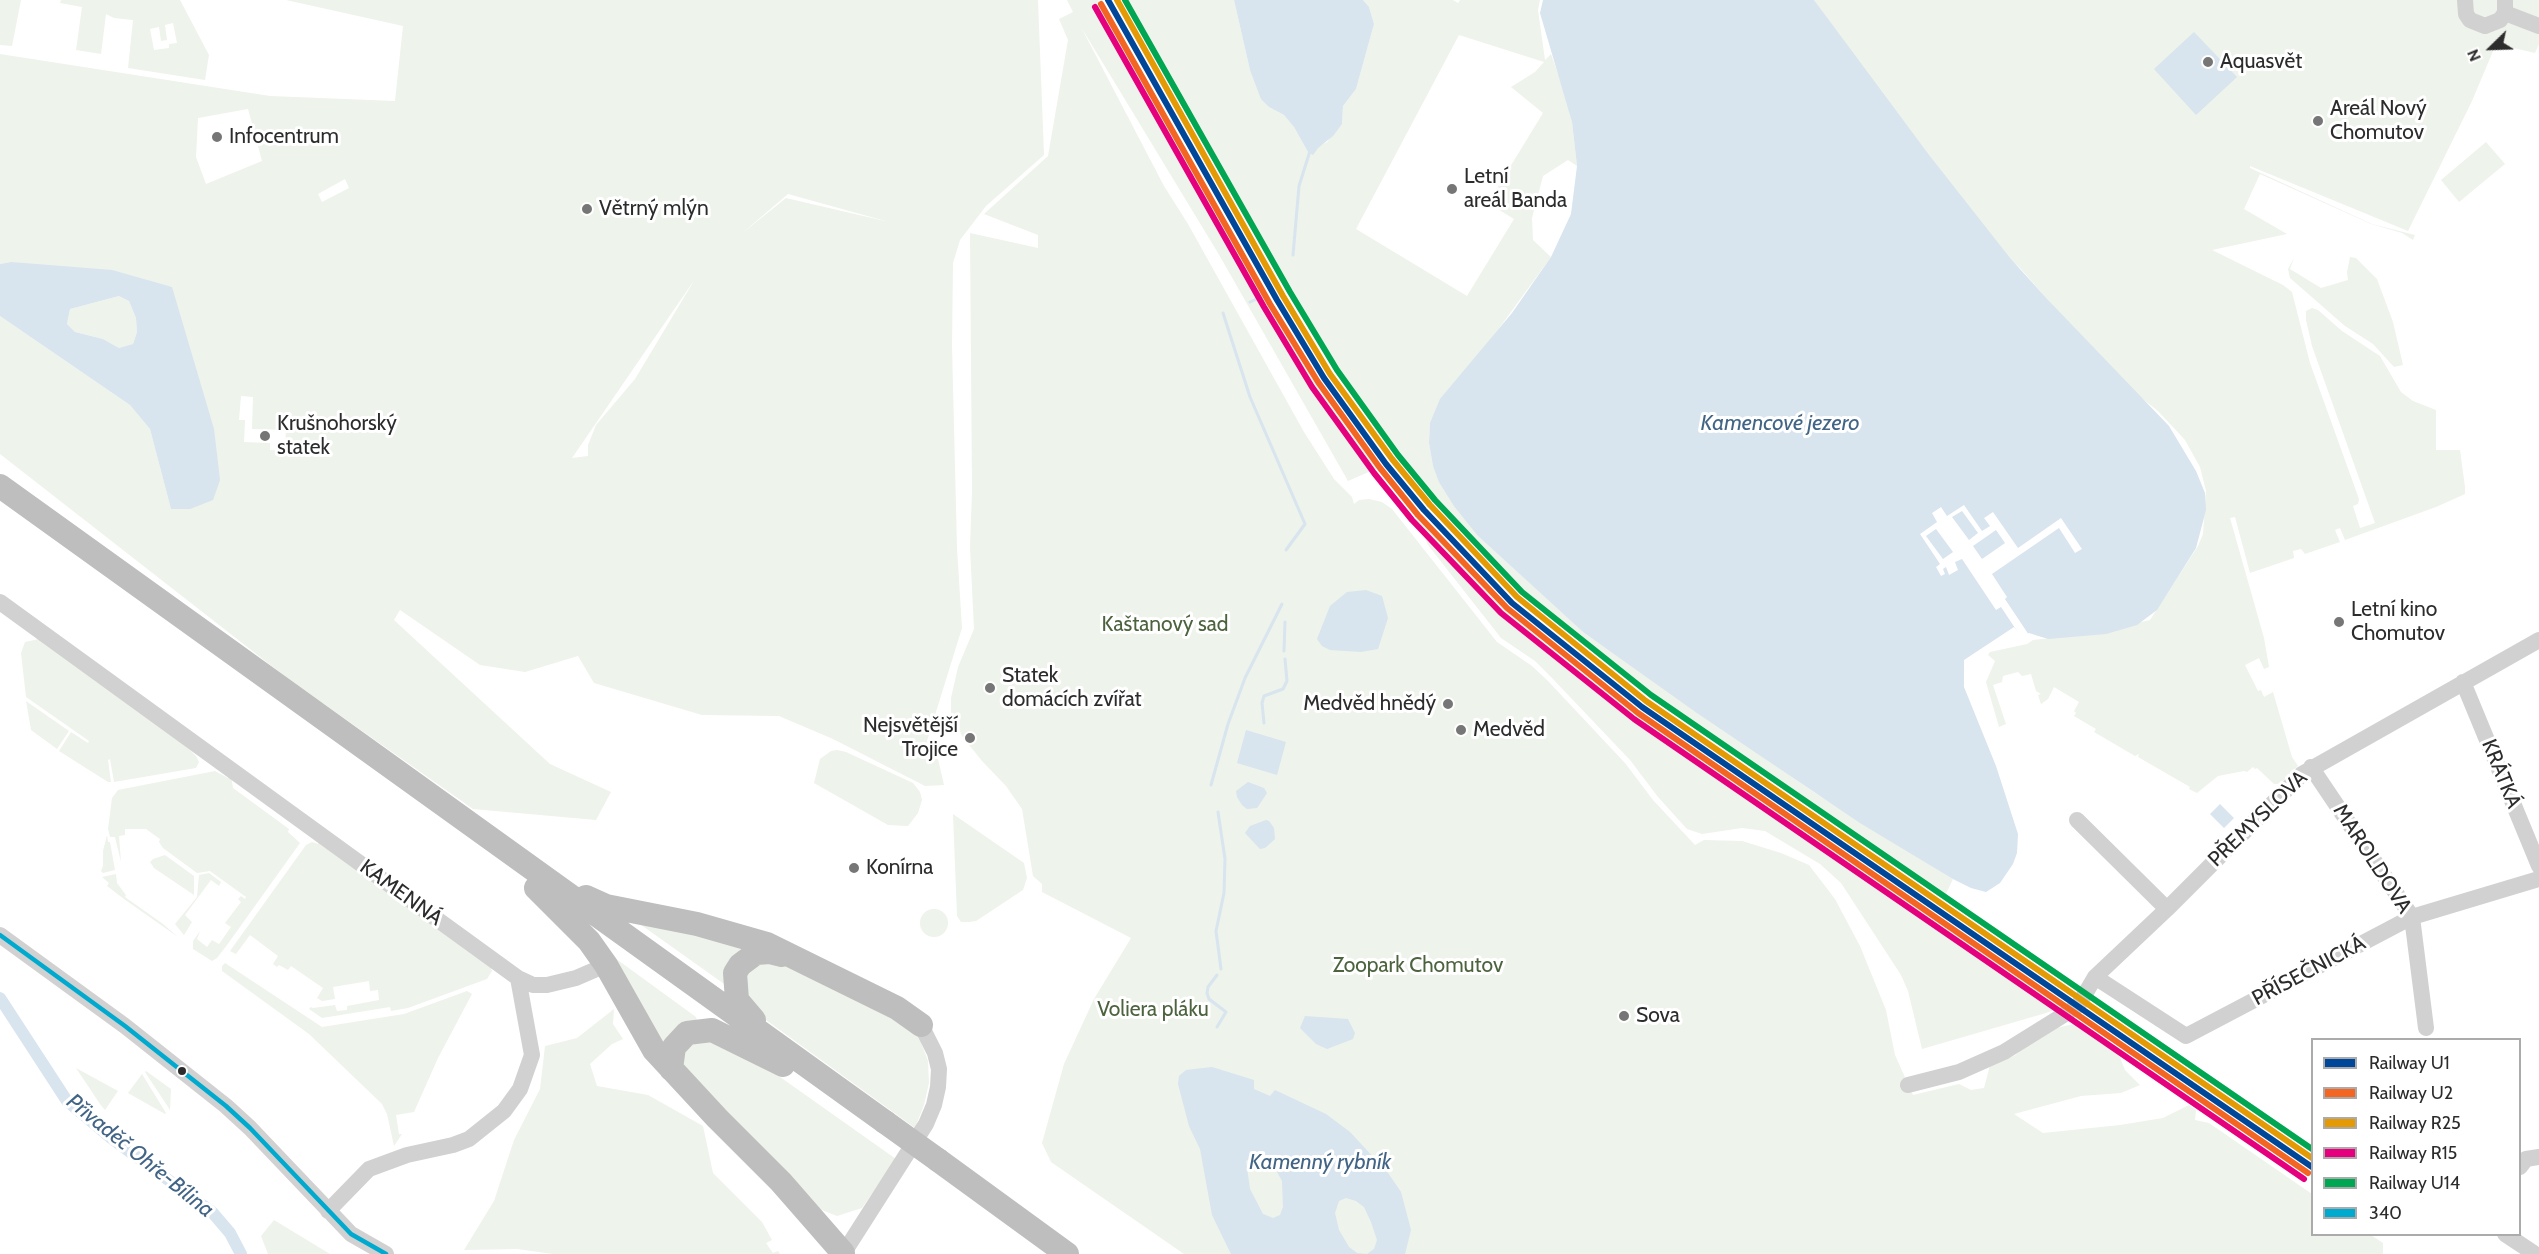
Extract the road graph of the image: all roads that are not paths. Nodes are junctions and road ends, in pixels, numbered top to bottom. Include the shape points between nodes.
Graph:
1 (2465, 0) edge
2 (2505, 6) edge
3 (2539, 26) edge
4 (0, 486) edge
5 (0, 505) edge
6 (0, 602) edge
7 (2539, 640) edge
8 (2463, 682) junction
9 (2311, 767) junction
10 (2077, 820) dead end
11 (2539, 866) edge
12 (2539, 879) edge
13 (539, 883) junction
14 (2167, 909) junction
15 (2412, 917) junction
16 (0, 935) edge
17 (796, 959) junction
18 (606, 965) junction
19 (2095, 976) junction
20 (518, 978) junction
21 (921, 1025) joint
22 (2426, 1028) dead end
23 (769, 1038) junction
24 (783, 1065) junction
25 (670, 1069) junction
26 (1908, 1085) dead end
27 (882, 1128) junction
28 (936, 1167) junction
29 (328, 1211) junction
30 (2507, 1236) edge
31 (386, 1254) edge
32 (843, 1254) edge
33 (1042, 1254) edge
34 (1067, 1254) edge
35 (2535, 1254) edge

1 - 2 street via 2466,14 2476,24 2493,25
2 - 3 street
4 - 13 highway
5 - 13 highway
6 - 20 street, KAMENNÁ
7 - 8 street, PŘEMYSLOVA
8 - 9 street, PŘEMYSLOVA
8 - 11 street, KRÁTKÁ
9 - 14 street, PŘEMYSLOVA
9 - 15 street, MAROLDOVA
10 - 14 street
12 - 15 street, PŘÍSEČNICKÁ
13 - 17 highway via 606,906 743,936
13 - 18 highway
13 - 23 highway
13 - 24 highway
14 - 19 street, PŘEMYSLOVA
15 - 19 street, PŘÍSEČNICKÁ via 2186,1036
15 - 22 street, MAROLDOVA
16 - 29 street via 226,1106
17 - 21 highway via 897,1008
17 - 23 highway via 770,952 756,953 735,973 737,1000
18 - 20 street via 547,985 533,985
18 - 25 highway via 654,1050
19 - 26 street, PŘEMYSLOVA via 2078,1006 2004,1052 1959,1072
20 - 29 street via 532,1055 520,1089 504,1111 469,1139 369,1169
21 - 32 street via 939,1069 934,1105 926,1124
23 - 27 highway
24 - 25 highway via 712,1030 687,1033 674,1047
24 - 27 highway
25 - 32 highway via 782,1182
27 - 28 highway, bridge
28 - 33 highway
28 - 34 highway
29 - 31 street via 351,1234
30 - 35 street

